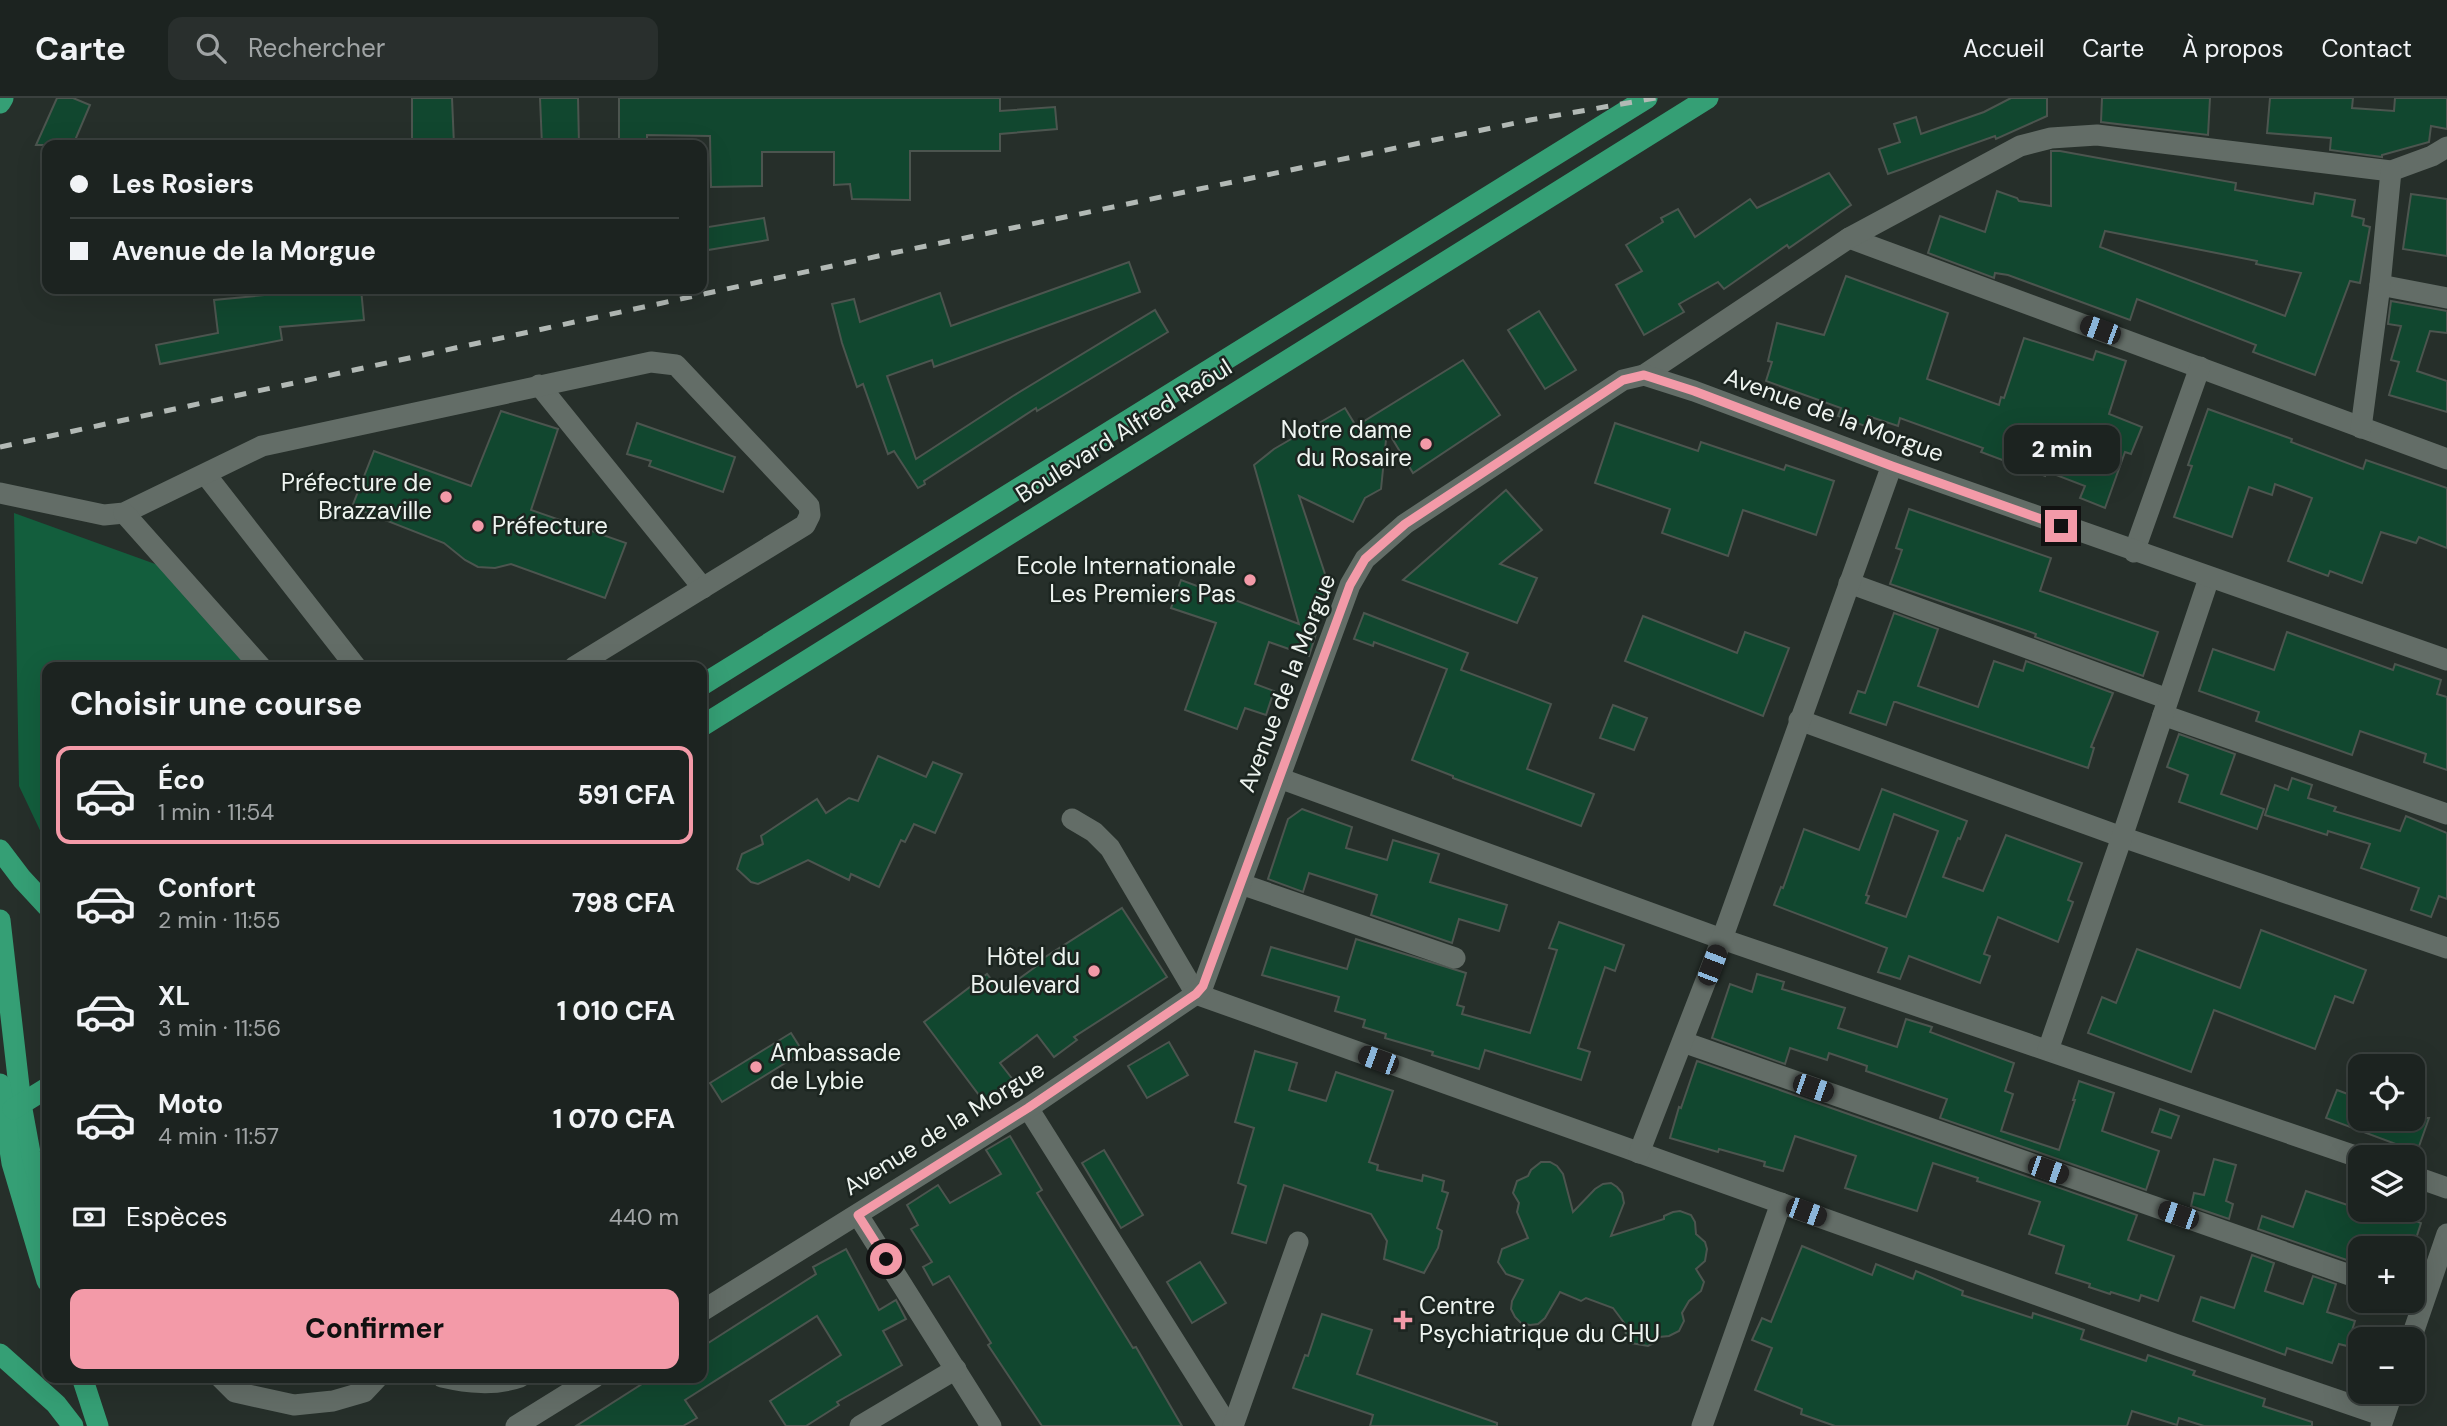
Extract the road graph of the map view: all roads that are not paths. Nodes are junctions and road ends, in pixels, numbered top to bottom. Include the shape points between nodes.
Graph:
1 (3, 98) edge
2 (1647, 98) edge
3 (1708, 98) edge
4 (0, 103) edge
5 (2447, 147) edge
6 (2391, 171) junction
7 (1849, 238) junction
8 (2380, 285) junction
9 (2447, 298) edge
10 (2200, 367) junction
11 (1644, 375) junction
12 (539, 385) junction
13 (2361, 428) junction
14 (2447, 459) edge
15 (1892, 466) junction
16 (206, 475) junction
17 (0, 493) edge
18 (124, 513) junction
19 (2134, 552) junction
20 (2209, 578) junction
21 (1849, 583) junction
22 (703, 588) junction
23 (2447, 660) edge
24 (257, 662) edge
25 (352, 662) edge
26 (582, 662) edge
27 (707, 682) edge
28 (2165, 707) junction
29 (1799, 720) junction
30 (707, 723) edge
31 (1279, 778) junction
32 (2447, 814) edge
33 (1072, 819) dead end
34 (2122, 837) junction
35 (0, 850) edge
36 (1241, 884) junction
37 (42, 901) edge
38 (0, 920) edge
39 (1722, 939) junction
40 (2447, 948) edge
41 (1455, 958) dead end
42 (1196, 994) junction
43 (1683, 1042) junction
44 (2048, 1050) junction
45 (0, 1084) edge
46 (42, 1091) edge
47 (1028, 1108) junction
48 (8, 1112) edge
49 (1639, 1153) junction
50 (2348, 1154) edge
51 (22, 1157) edge
52 (2425, 1180) edge
53 (2447, 1188) edge
54 (1781, 1203) junction
55 (42, 1207) edge
56 (858, 1215) junction
57 (2447, 1234) edge
58 (1298, 1242) dead end
59 (42, 1256) edge
60 (2348, 1274) edge
61 (2425, 1283) edge
62 (707, 1308) edge
63 (0, 1354) edge
64 (956, 1369) junction
65 (86, 1383) edge
66 (226, 1383) edge
67 (372, 1383) edge
68 (585, 1383) edge
69 (2389, 1404) edge
70 (2383, 1421) edge
71 (1708, 1424) edge
72 (73, 1426) edge
73 (99, 1426) edge
74 (516, 1426) edge
75 (860, 1426) edge
76 (991, 1426) edge
77 (1228, 1426) edge
78 (1233, 1426) edge

1 - 4 main road
2 - 27 main road
3 - 30 main road, Boulevard Alfred Raôul
5 - 6 street
6 - 7 street via 2097,135 2051,138 2020,146
6 - 8 street
7 - 10 street
7 - 11 street
8 - 9 street
8 - 13 street
10 - 13 street
10 - 19 street
11 - 15 street, Avenue de la Morgue
11 - 31 street, Avenue de la Morgue via 1623,380 1600,395 1405,524 1365,559 1350,585
12 - 16 street via 262,446
12 - 22 street
12 - 22 street via 651,362 676,365 809,506 805,525
13 - 14 street
15 - 19 street, Avenue de la Morgue
15 - 21 street
16 - 18 street
16 - 25 street
17 - 18 street via 104,516
18 - 24 street
19 - 20 street, Avenue de la Morgue
20 - 23 street, Avenue de la Morgue
20 - 28 street
21 - 28 street
21 - 29 street
22 - 26 street
28 - 32 street
28 - 34 street
29 - 34 street
29 - 39 street
31 - 36 street, Avenue de la Morgue
31 - 39 street
33 - 42 street via 1110,848
34 - 40 street
34 - 44 street
35 - 37 main road
36 - 41 street
36 - 42 street, Avenue de la Morgue
38 - 48 main road
39 - 43 street
39 - 44 street
42 - 47 street, Avenue de la Morgue
42 - 49 street
43 - 49 street
43 - 60 street
44 - 50 street
45 - 48 main road
46 - 48 main road
47 - 56 street, Avenue de la Morgue
47 - 77 street
48 - 51 main road
49 - 54 street
51 - 55 main road
51 - 59 main road
52 - 53 street
54 - 70 street
54 - 71 street
56 - 62 street, Avenue de la Morgue
56 - 64 street
57 - 61 street
58 - 78 street
63 - 72 main road via 56,1404
64 - 75 street
64 - 76 street
65 - 73 main road
66 - 67 street via 235,1392 294,1405 333,1401 364,1392
68 - 74 street
69 - 70 street

